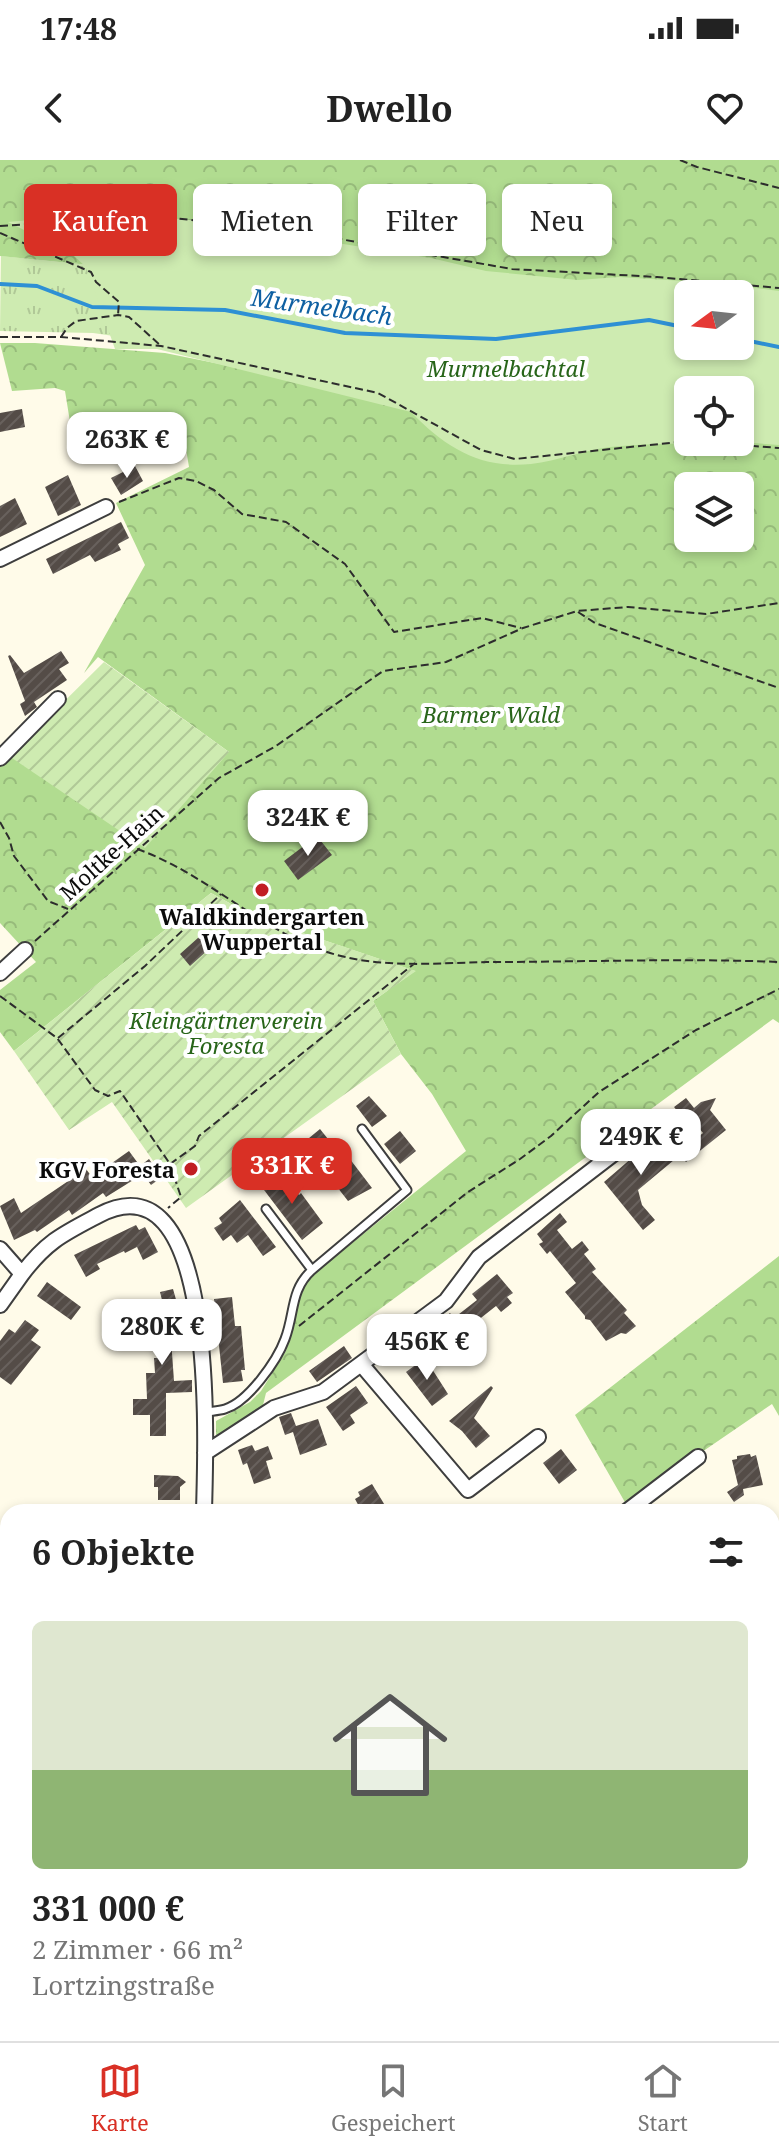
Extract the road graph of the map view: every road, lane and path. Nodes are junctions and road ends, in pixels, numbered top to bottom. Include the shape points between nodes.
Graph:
1 (680, 160) edge
2 (779, 188) edge
3 (0, 226) edge
4 (0, 233) edge
5 (779, 288) edge
6 (118, 315) junction
7 (0, 337) edge
8 (61, 337) junction
9 (161, 346) junction
10 (674, 440) edge
11 (754, 446) edge
12 (779, 448) edge
13 (106, 507) joint
14 (0, 559) edge
15 (779, 603) edge
16 (577, 611) junction
17 (523, 628) junction
18 (779, 688) edge
19 (58, 699) dead end
20 (0, 758) edge
21 (0, 822) edge
22 (137, 849) junction
23 (222, 894) junction
24 (70, 910) junction
25 (25, 950) joint
26 (416, 962) junction
27 (779, 962) edge
28 (0, 973) edge
29 (779, 989) edge
30 (0, 996) edge
31 (57, 1038) junction
32 (651, 1125) dead end
33 (362, 1129) dead end
34 (170, 1164) junction
35 (171, 1206) dead end
36 (266, 1209) dead end
37 (0, 1249) edge
38 (312, 1270) junction
39 (22, 1274) junction
40 (0, 1305) edge
41 (286, 1337) junction
42 (361, 1364) junction
43 (206, 1412) junction
44 (538, 1437) dead end
45 (205, 1453) junction
46 (698, 1457) dead end
47 (204, 1504) edge
48 (636, 1504) edge

1 - 2 path
3 - 5 path via 157,216 311,234 512,269
4 - 6 path via 91,272 119,302
6 - 8 path via 76,321
6 - 9 path via 129,317
7 - 8 path
8 - 9 path
9 - 10 path via 378,393 481,450 515,459
11 - 12 path
13 - 14 street
13 - 17 path via 179,478 196,481 242,514 286,522 345,564 394,632 482,618
15 - 16 path, Moltke-Hain via 706,614 628,607
16 - 17 path, Moltke-Hain
16 - 18 path via 595,623
17 - 22 path, Moltke-Hain via 446,662 383,671 276,746 219,778
19 - 20 street
21 - 24 path via 14,856 48,901
22 - 23 path via 191,873
22 - 24 path, Moltke-Hain
23 - 26 path via 303,944 343,957
23 - 31 path
24 - 25 path, Moltke-Hain
25 - 28 street
26 - 27 path
26 - 34 path
29 - 41 path via 696,1030 599,1092 551,1136 468,1192
30 - 31 path
31 - 34 path via 95,1090 108,1096 120,1091
32 - 42 street via 479,1257 446,1301
33 - 38 lane via 407,1190
34 - 35 path via 181,1197
36 - 38 lane
37 - 39 street
38 - 41 lane via 294,1295
39 - 40 street
39 - 43 street via 54,1238 110,1209 128,1206 158,1217 178,1246 190,1280
41 - 43 lane via 270,1366 239,1402
42 - 44 street via 468,1490
42 - 45 street via 323,1392 274,1408
43 - 45 street
45 - 47 street
46 - 48 street

